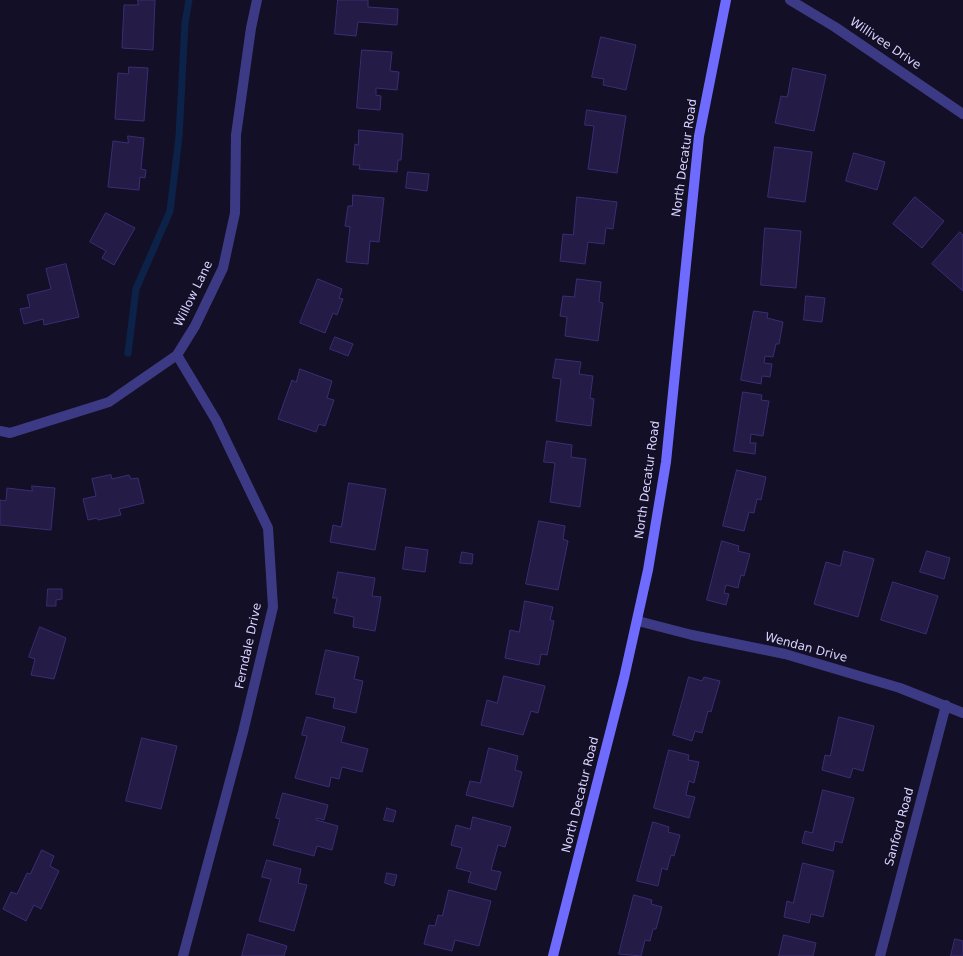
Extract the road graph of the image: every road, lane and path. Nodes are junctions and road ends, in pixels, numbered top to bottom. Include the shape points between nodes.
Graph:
1 (257, 0) edge
2 (726, 0) edge
3 (790, 0) edge
4 (963, 114) edge
5 (177, 355) junction
6 (0, 431) edge
7 (638, 621) junction
8 (946, 705) junction
9 (963, 713) edge
10 (183, 956) edge
11 (553, 956) edge
12 (880, 956) edge

1 - 5 street, Willow Lane via 236,135 235,213 222,268
2 - 7 main road, North Decatur Road via 699,136 666,462
3 - 4 street, Willivee Drive via 841,31
5 - 6 street, Willow Lane via 109,402 10,433
5 - 10 street, Ferndale Drive via 216,420 268,528 273,607 243,732
7 - 8 street, Wendan Drive via 785,654 900,688
7 - 11 main road, North Decatur Road
8 - 9 street, Wendan Drive
8 - 12 street, Sanford Road

